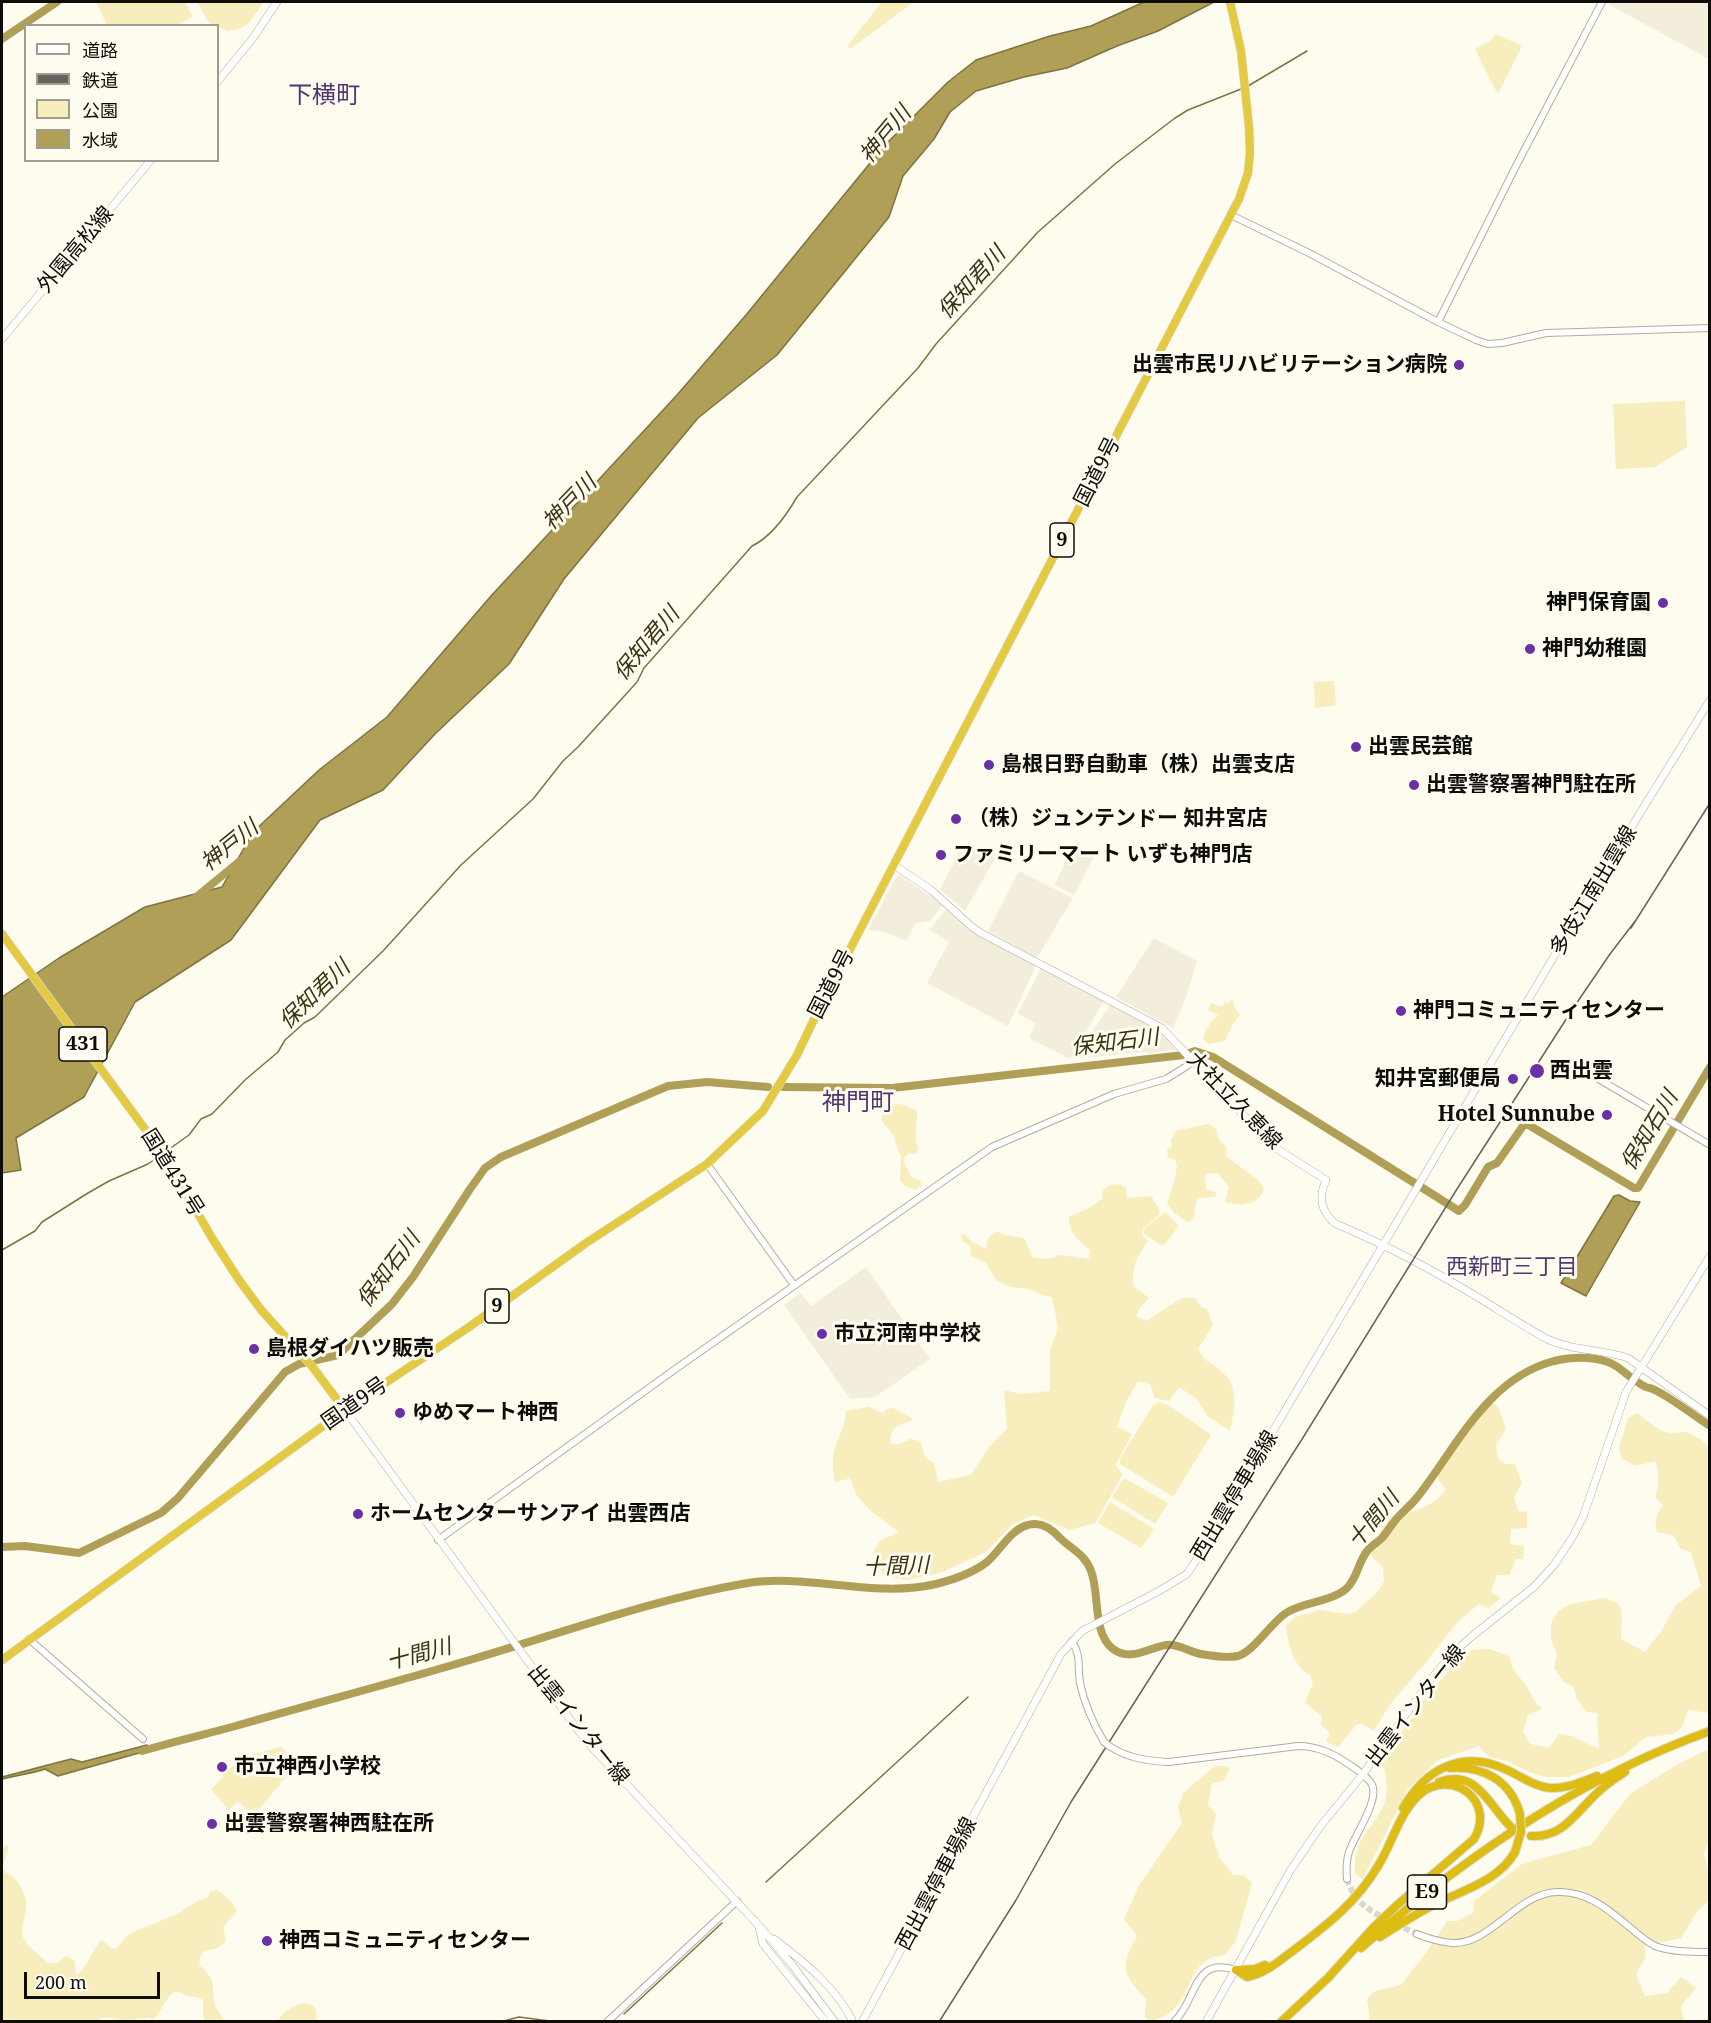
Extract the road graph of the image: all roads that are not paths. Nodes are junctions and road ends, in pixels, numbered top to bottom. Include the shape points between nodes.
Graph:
1 (277, 2) edge
2 (1230, 2) edge
3 (1602, 2) edge
4 (219, 80) edge
5 (149, 162) edge
6 (1232, 215) junction
7 (1438, 322) junction
8 (1710, 328) edge
9 (2, 339) edge
10 (1710, 700) edge
11 (894, 866) junction
12 (2, 934) edge
13 (1499, 1052) joint
14 (1189, 1056) junction
15 (1570, 1062) dead end
16 (1710, 1145) edge
17 (706, 1164) junction
18 (1382, 1246) junction
19 (1710, 1256) edge
20 (794, 1285) junction
21 (1641, 1367) junction
22 (345, 1410) junction
23 (1710, 1416) edge
24 (438, 1540) junction
25 (28, 1639) junction
26 (1072, 1641) junction
27 (2, 1660) edge
28 (1709, 1732) edge
29 (143, 1739) dead end
30 (1640, 1760) junction
31 (1438, 1770) junction
32 (1363, 1774) junction
33 (1423, 1792) junction
34 (1514, 1827) junction
35 (1531, 1836) dead end
36 (1347, 1879) tunnel mouth
37 (737, 1901) junction
38 (760, 1928) junction
39 (1417, 1934) tunnel mouth
40 (1710, 1952) edge
41 (1343, 1964) junction
42 (1236, 1970) junction
43 (1327, 1979) junction
44 (849, 2013) junction
45 (864, 2018) edge
46 (607, 2022) edge
47 (826, 2022) edge
48 (835, 2022) edge
49 (853, 2022) edge
50 (1174, 2022) edge
51 (1206, 2022) edge
52 (1281, 2022) edge

1 - 4 main road via 254,38
2 - 6 highway, 国道9号 / 9 via 1241,51 1250,152 1246,180
3 - 7 street
5 - 9 main road, 外園高松線
6 - 7 street
6 - 11 highway, 国道9号 / 9
7 - 8 street via 1488,344 1546,333
10 - 13 main road, 多伎江南出雲線
11 - 14 main road, 大社立久恵線 via 932,890 981,933 1153,1022
11 - 17 highway, 国道9号 / 9 via 777,1090 763,1111
12 - 22 highway, 国道431号 / 431 via 164,1155 239,1280
13 - 18 main road, 西出雲停車場線
14 - 18 main road, 大社立久恵線 via 1264,1137 1326,1180 1322,1202 1331,1220
14 - 20 street via 1187,1066 1166,1079 1114,1094 994,1146
15 - 16 street
17 - 20 street
17 - 22 highway, 国道9号 / 9
18 - 21 main road, 大社立久恵線 via 1547,1338 1568,1346 1617,1354
18 - 26 main road, 西出雲停車場線 via 1187,1574 1082,1631
19 - 21 main road
20 - 24 street
21 - 23 main road, 大社立久恵線
21 - 32 main road, 出雲インター線 via 1619,1410 1582,1517 1554,1565 1535,1586 1451,1655
22 - 24 main road, 出雲インター線
22 - 25 highway, 国道9号 / 9
24 - 37 main road, 出雲インター線 via 586,1741
25 - 27 highway, 国道9号 / 9
25 - 29 street
26 - 32 street, bridge via 1079,1652 1080,1683 1097,1731 1104,1742 1119,1752 1155,1761 1181,1762 1311,1746 1337,1756
26 - 45 main road, 西出雲停車場線 via 1061,1654
28 - 30 highway, E9
30 - 31 highway via 1588,1779 1546,1788 1481,1761 1460,1762
30 - 34 highway, E9
30 - 35 highway via 1606,1785 1560,1830
31 - 41 highway, bridge via 1468,1768 1491,1775 1510,1791 1520,1814 1521,1832 1515,1852 1494,1875 1413,1917
31 - 42 highway via 1413,1792 1363,1882 1336,1911 1262,1967
32 - 36 street via 1374,1792 1350,1849
32 - 42 main road, 出雲インター線 via 1300,1856
33 - 34 highway via 1446,1780 1468,1782 1482,1791
33 - 42 highway via 1407,1811 1366,1885 1339,1915 1264,1971 1247,1977
33 - 43 highway via 1449,1785 1468,1792 1479,1809 1478,1832 1468,1846 1373,1928
34 - 41 highway, E9 via 1430,1890
37 - 38 main road, 出雲インター線
37 - 46 street
38 - 44 main road via 804,1962
38 - 47 main road via 763,1944
38 - 48 main road, 出雲インター線
39 - 40 street via 1452,1943 1465,1941 1533,1898 1568,1892 1600,1904 1655,1946
41 - 43 highway, E9
42 - 50 street via 1217,1966 1204,1972
42 - 51 main road, 出雲インター線
43 - 52 highway, E9
44 - 45 main road
44 - 49 main road

